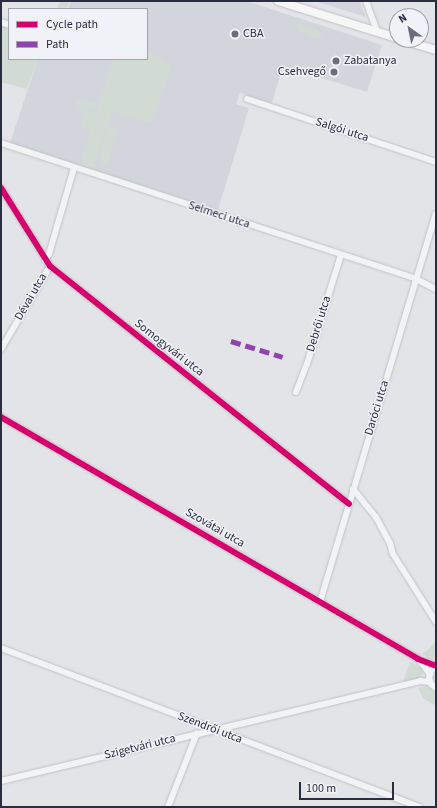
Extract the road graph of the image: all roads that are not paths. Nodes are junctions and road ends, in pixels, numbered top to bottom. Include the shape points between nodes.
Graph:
1 (278, 1) edge
2 (366, 1) edge
3 (377, 32) junction
4 (389, 36) edge
5 (247, 99) dead end
6 (1, 143) edge
7 (436, 162) edge
8 (74, 168) junction
9 (1, 188) edge
10 (436, 214) edge
11 (341, 254) junction
12 (45, 260) junction
13 (50, 266) junction
14 (416, 280) junction
15 (436, 289) edge
16 (1, 349) edge
17 (296, 392) dead end
18 (1, 417) edge
19 (353, 489) junction
20 (348, 504) junction
21 (320, 602) junction
22 (436, 622) edge
23 (1, 648) edge
24 (418, 659) junction
25 (436, 666) edge
26 (430, 674) junction
27 (420, 681) junction
28 (430, 682) junction
29 (436, 688) edge
30 (214, 729) junction
31 (197, 733) junction
32 (1, 780) edge
33 (171, 806) edge
34 (420, 807) edge

1 - 3 main road
2 - 3 street
3 - 4 main road
5 - 7 street, Salgói utca
6 - 8 street, Selmeci utca
8 - 11 street, Selmeci utca
8 - 12 street, Dévai utca
9 - 12 street, Somogyvári utca
10 - 14 street, Daróci utca
11 - 14 street, Selmeci utca
11 - 17 street, Debrői utca
12 - 13 street, Somogyvári utca
13 - 16 street, Dévai utca
13 - 20 street, Somogyvári utca
14 - 15 street, Selmeci utca
14 - 19 street, Daróci utca
18 - 21 street, Szovátai utca
19 - 20 street, Daróci utca
19 - 22 street via 376,517 393,554
20 - 21 street, Daróci utca
21 - 24 street, Szovátai utca
23 - 30 street, Szendrői utca
24 - 25 street
24 - 26 street
25 - 26 street, Szigetvári utca
26 - 27 street, Szigetvári utca
26 - 28 street
27 - 28 street, Szigetvári utca
27 - 30 street, Szigetvári utca
28 - 29 street
30 - 31 street, Szigetvári utca
30 - 34 street, Szendrői utca
31 - 32 street, Szigetvári utca
31 - 33 street

